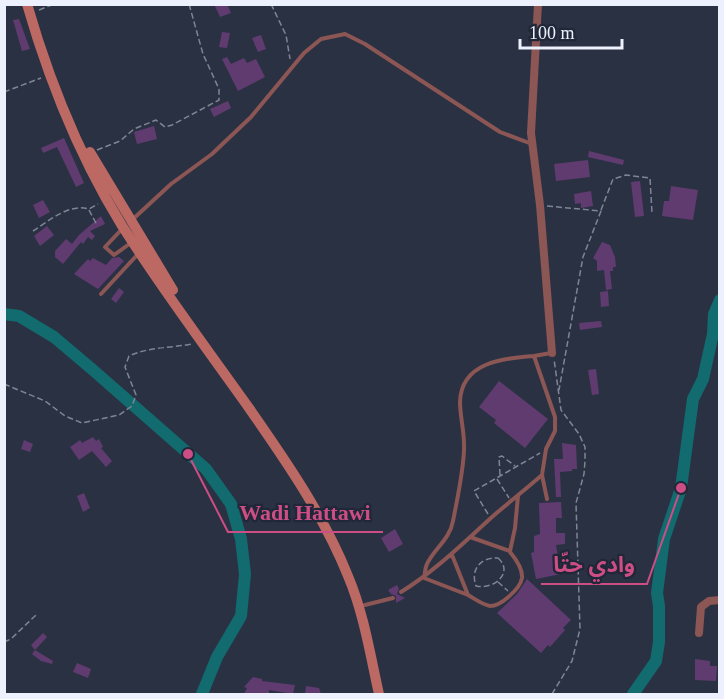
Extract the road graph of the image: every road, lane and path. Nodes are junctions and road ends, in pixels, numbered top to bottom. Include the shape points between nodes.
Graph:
1 (54, 4) edge
2 (189, 4) edge
3 (271, 4) edge
4 (538, 4) edge
5 (32, 7) edge
6 (292, 69) junction
7 (50, 74) junction
8 (4, 92) edge
9 (533, 144) junction
10 (90, 153) junction
11 (106, 200) junction
12 (540, 205) junction
13 (88, 210) junction
14 (601, 211) junction
15 (652, 213) dead end
16 (127, 224) junction
17 (97, 225) dead end
18 (33, 231) dead end
19 (132, 242) junction
20 (139, 253) junction
21 (100, 294) dead end
22 (202, 342) junction
23 (552, 353) junction
24 (534, 356) junction
25 (4, 384) edge
26 (558, 394) junction
27 (546, 449) junction
28 (516, 467) junction
29 (542, 475) junction
30 (498, 477) junction
31 (518, 496) junction
32 (547, 499) dead end
33 (511, 501) junction
34 (491, 518) junction
35 (470, 537) junction
36 (510, 551) junction
37 (452, 555) junction
38 (424, 578) junction
39 (498, 581) junction
40 (401, 592) dead end
41 (511, 593) junction
42 (468, 596) junction
43 (393, 597) dead end
44 (720, 600) edge
45 (365, 605) junction
46 (37, 614) dead end
47 (699, 633) dead end
48 (4, 642) edge
49 (379, 694) edge
50 (385, 694) edge
51 (552, 694) edge

1 - 5 path
2 - 10 path via 203,54 219,89 219,100 165,127 156,120 134,129 120,141
3 - 6 path via 286,35
4 - 9 street
5 - 7 main road
5 - 10 main road
6 - 9 lane via 321,39 345,34 500,132
6 - 16 lane via 251,117 212,154
7 - 8 path
7 - 11 main road
9 - 12 street
10 - 16 main road
11 - 13 path
11 - 16 main road
12 - 14 path
12 - 23 street
13 - 17 path
13 - 18 path via 81,207 58,215
14 - 15 path via 613,179 626,175 650,178
14 - 26 path via 583,257
16 - 19 main road
16 - 19 lane via 105,247 114,255
16 - 45 main road via 304,478 344,550
19 - 20 main road
20 - 21 lane
20 - 22 main road
22 - 25 path via 142,350 129,357 125,367 136,395 132,406 119,415 82,423 45,401
22 - 49 main road via 278,450 327,531 356,597
23 - 24 lane
23 - 26 path
24 - 27 lane via 555,417 555,431
24 - 38 lane via 491,362 470,376 463,389 460,399 465,445 453,525 427,565
26 - 51 path via 561,410 585,447 585,461 576,503 580,629 572,661
27 - 28 path
27 - 29 lane
28 - 30 path
28 - 30 path via 499,457
29 - 31 lane
29 - 32 lane
30 - 33 path
30 - 34 path via 474,491
31 - 33 lane
31 - 36 lane
33 - 34 lane
34 - 35 lane
35 - 36 lane
35 - 37 lane
36 - 41 lane via 522,577
37 - 38 lane
37 - 42 lane
38 - 40 lane
38 - 42 lane
39 - 39 path via 503,570 498,558 486,559 475,570 476,586 486,588
39 - 41 path
41 - 42 lane via 493,606
43 - 45 lane
44 - 47 street via 701,607
45 - 50 main road
46 - 48 path

